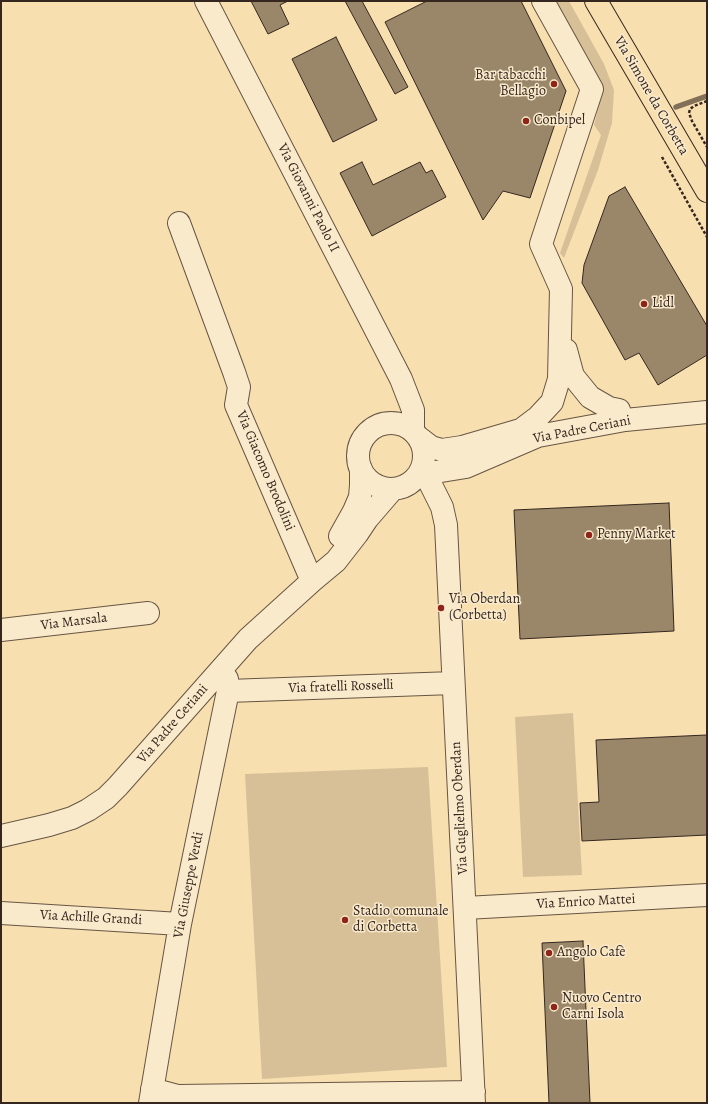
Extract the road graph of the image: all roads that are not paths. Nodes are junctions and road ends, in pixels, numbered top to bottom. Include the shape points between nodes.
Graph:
1 (206, 1) edge
2 (543, 1) edge
3 (596, 1) edge
4 (707, 191) edge
5 (179, 223) dead end
6 (560, 329) junction
7 (407, 395) junction
8 (707, 396) edge
9 (619, 410) junction
10 (707, 412) edge
11 (390, 423) junction
12 (522, 429) junction
13 (416, 434) junction
14 (461, 468) junction
15 (361, 469) junction
16 (413, 478) junction
17 (443, 510) junction
18 (317, 577) junction
19 (148, 613) dead end
20 (1, 630) edge
21 (221, 670) junction
22 (453, 683) junction
23 (228, 691) junction
24 (1, 836) edge
25 (707, 895) edge
26 (465, 908) junction
27 (1, 913) edge
28 (180, 924) junction
29 (151, 1096) edge
30 (474, 1097) edge

1 - 7 street, Via Giovanni Paolo II
2 - 6 street via 592,89 541,244 561,289
3 - 4 main road, Via Simone da Corbetta
5 - 18 street, Via Giacomo Brodolini via 239,387 236,405
6 - 9 street via 573,376 590,397 609,408
6 - 12 street via 559,379 552,402
7 - 11 street via 401,410
7 - 13 street, Via Giovanni Paolo II via 413,410
8 - 9 street, Via Padre Ceriani
9 - 12 street, Via Padre Ceriani
10 - 14 street, Via Padre Ceriani via 625,420 538,436
11 - 13 street via 406,426
11 - 15 street via 373,428 362,440 358,455
12 - 13 street, Via Padre Ceriani via 462,447 442,450 431,447
13 - 16 street via 424,450
14 - 16 street, Via Padre Ceriani
14 - 17 street, Via Guglielmo Oberdan via 447,486 443,496
15 - 16 street via 366,478 382,488
15 - 18 street, Via Padre Ceriani via 360,497
16 - 17 street via 430,500
16 - 18 street, Via Padre Ceriani via 367,519 343,553
17 - 22 street, Via Guglielmo Oberdan via 446,525
18 - 21 street, Via Padre Ceriani via 248,639
19 - 20 street, Via Marsala
21 - 23 street, Via Giuseppe Verdi via 227,679
21 - 24 street, Via Padre Ceriani via 106,798 72,818
22 - 23 street, Via fratelli Rosselli
22 - 26 street, Via Guglielmo Oberdan
23 - 28 street, Via Giuseppe Verdi
25 - 26 street, Via Enrico Mattei
26 - 30 street, Via Guglielmo Oberdan
27 - 28 street, Via Achille Grandi
28 - 29 street, Via Giuseppe Verdi
29 - 30 street

